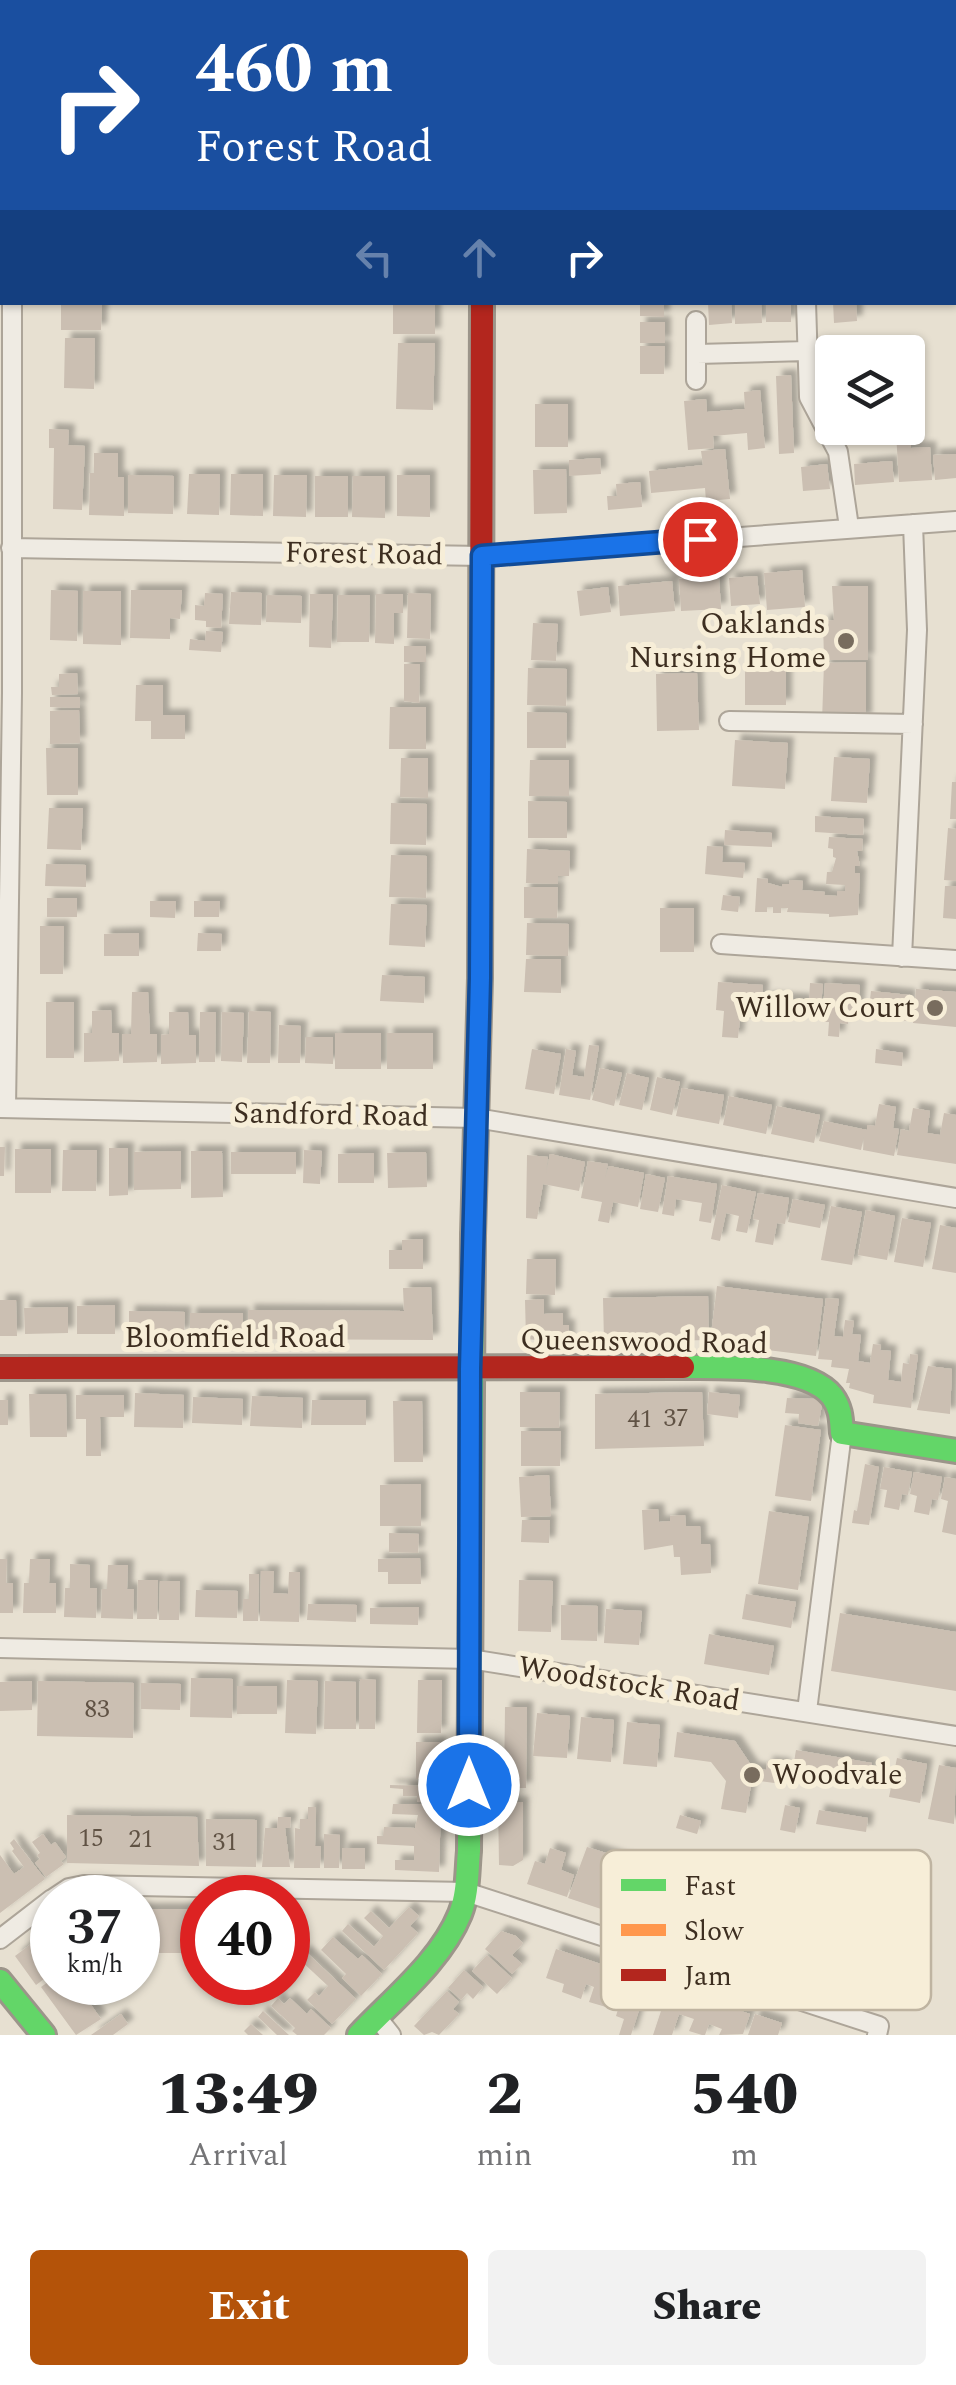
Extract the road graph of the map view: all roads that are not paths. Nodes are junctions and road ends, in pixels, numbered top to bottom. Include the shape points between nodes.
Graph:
1 (12, 305) edge
2 (482, 305) edge
3 (806, 305) edge
4 (696, 320) dead end
5 (806, 351) junction
6 (698, 354) junction
7 (696, 380) dead end
8 (956, 521) edge
9 (912, 524) junction
10 (849, 527) junction
11 (12, 548) junction
12 (482, 556) junction
13 (6, 693) edge
14 (729, 721) dead end
15 (912, 724) junction
16 (721, 944) dead end
17 (902, 957) junction
18 (956, 960) edge
19 (3, 1108) edge
20 (476, 1118) junction
21 (956, 1198) edge
22 (0, 1368) edge
23 (470, 1369) junction
24 (842, 1433) junction
25 (956, 1451) edge
26 (0, 1648) edge
27 (470, 1659) junction
28 (807, 1711) junction
29 (956, 1736) edge
30 (160, 1886) edge
31 (466, 1892) junction
32 (30, 1916) edge
33 (601, 1936) edge
34 (0, 1939) edge
35 (1, 1983) edge
36 (830, 2010) edge
37 (376, 2016) junction
38 (44, 2035) edge
39 (359, 2035) edge
40 (391, 2035) edge
41 (877, 2035) edge

1 - 11 street
2 - 12 street
3 - 5 street
4 - 6 street
5 - 6 street
5 - 10 street via 809,397 841,463
6 - 7 street
8 - 9 street, Forest Road
9 - 10 street, Forest Road
9 - 15 street
10 - 12 street, Forest Road
11 - 12 street, Forest Road
11 - 13 street
12 - 20 street
13 - 19 street
14 - 15 street
15 - 17 street
16 - 17 street
17 - 18 street
19 - 20 street, Sandford Road
20 - 21 street, Sandford Road
20 - 23 street
22 - 23 street, Bloomfield Road
23 - 24 street, Queenswood Road via 709,1367 797,1376 821,1383 836,1397
23 - 27 street
24 - 25 street
24 - 28 street
26 - 27 street, Woodstock Road
27 - 28 street, Woodstock Road
27 - 31 street
28 - 29 street, Woodstock Road
30 - 31 street
31 - 33 street
31 - 37 street via 447,1937
32 - 34 street
35 - 38 street
36 - 41 street via 879,2026
37 - 39 street
37 - 40 street

